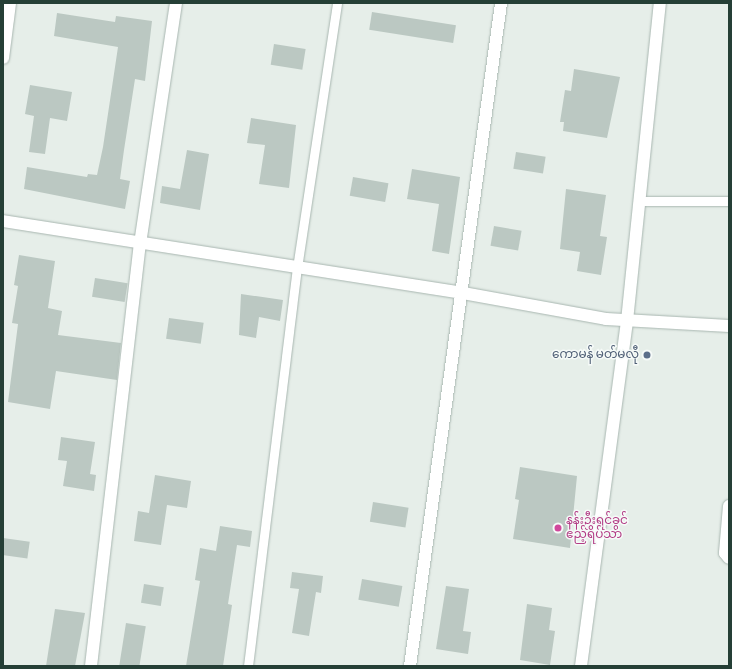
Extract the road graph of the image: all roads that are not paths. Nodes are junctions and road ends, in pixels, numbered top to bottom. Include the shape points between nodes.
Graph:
1 (10, 3) edge
2 (176, 3) edge
3 (337, 3) edge
4 (501, 3) edge
5 (660, 3) edge
6 (3, 58) edge
7 (639, 201) junction
8 (729, 201) edge
9 (3, 221) edge
10 (140, 244) junction
11 (297, 268) junction
12 (463, 293) junction
13 (627, 321) junction
14 (729, 326) edge
15 (729, 506) edge
16 (729, 558) edge
17 (92, 666) edge
18 (248, 666) edge
19 (410, 666) edge
20 (581, 666) edge

1 - 6 street
2 - 10 street
3 - 11 lane
4 - 12 street
5 - 7 street
7 - 8 lane
7 - 13 street
9 - 10 street
10 - 11 street
10 - 17 street
11 - 12 street
11 - 18 lane
12 - 13 street
12 - 19 street
13 - 14 street
13 - 20 street
15 - 16 street via 725,553

